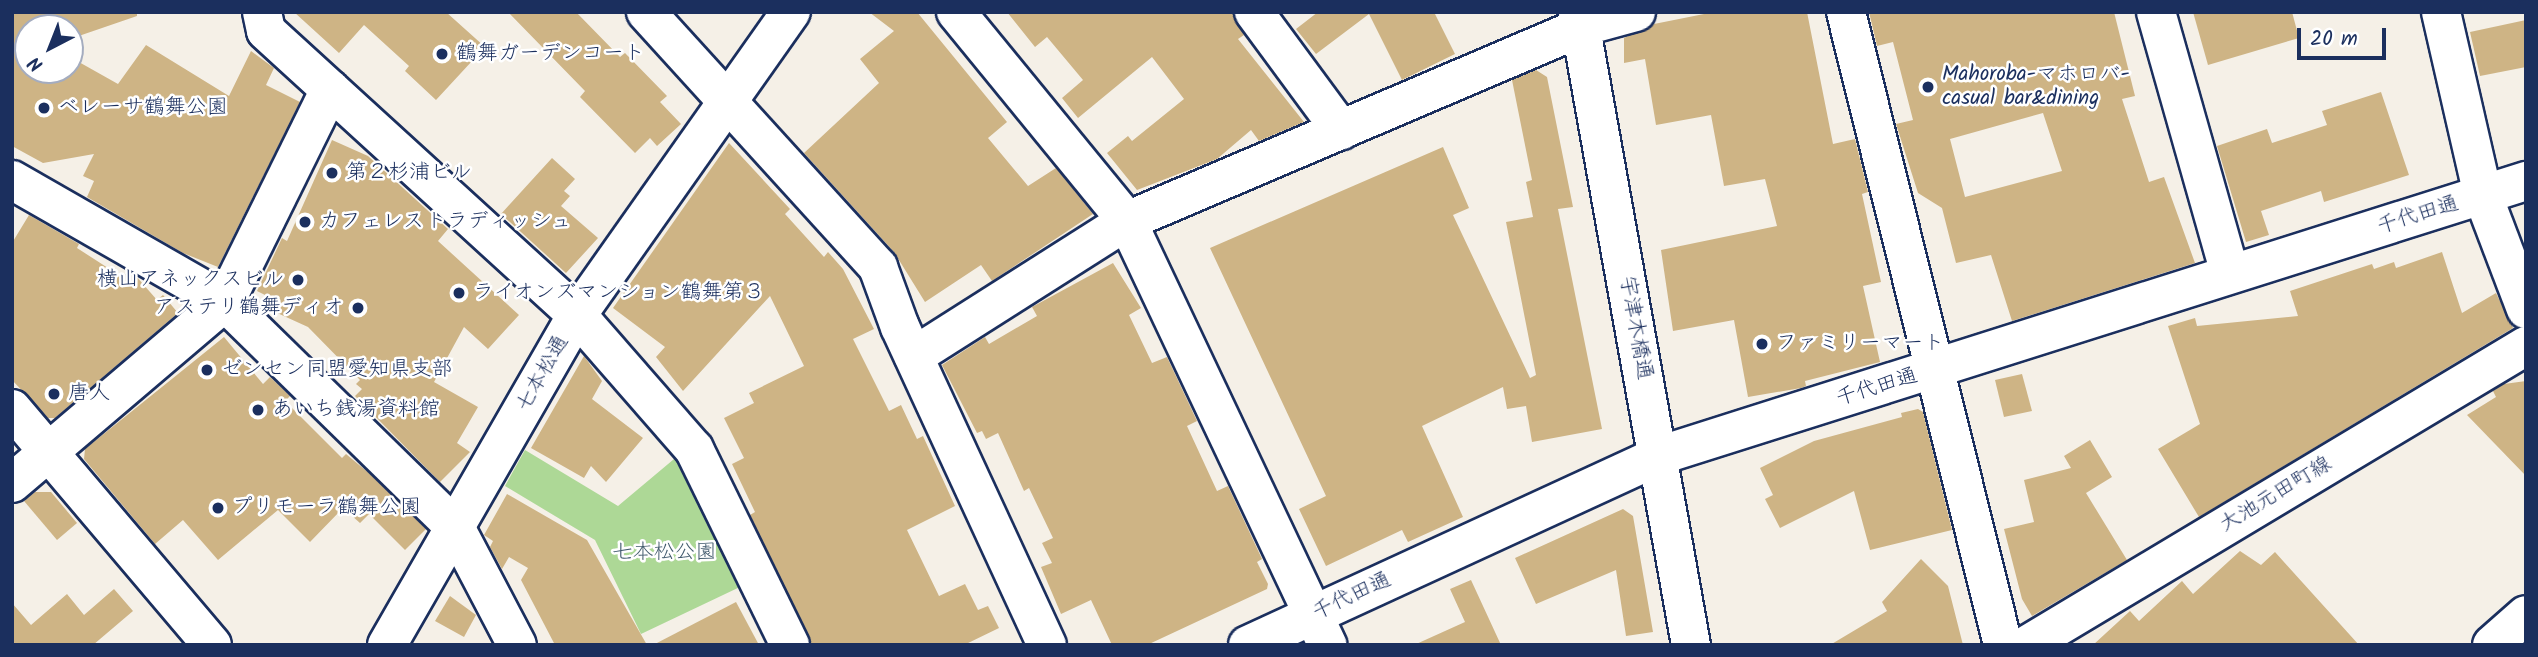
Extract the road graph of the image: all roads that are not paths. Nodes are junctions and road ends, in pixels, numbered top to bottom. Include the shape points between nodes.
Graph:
1 (262, 12) edge
2 (646, 12) edge
3 (791, 12) edge
4 (956, 12) edge
5 (1254, 12) edge
6 (1636, 12) edge
7 (1846, 12) edge
8 (2156, 12) edge
9 (2441, 12) edge
10 (1579, 20) edge
11 (330, 90) junction
12 (727, 101) junction
13 (1341, 130) junction
14 (12, 180) edge
15 (2526, 181) edge
16 (2483, 196) junction
17 (1127, 221) junction
18 (2230, 273) junction
19 (225, 302) junction
20 (2526, 309) edge
21 (577, 315) junction
22 (2526, 346) edge
23 (914, 356) junction
24 (1936, 369) junction
25 (12, 409) edge
26 (49, 452) junction
27 (1658, 456) junction
28 (12, 483) edge
29 (455, 527) junction
30 (2526, 615) edge
31 (1320, 630) edge
32 (212, 645) edge
33 (387, 645) edge
34 (517, 645) edge
35 (790, 645) edge
36 (1046, 645) edge
37 (1248, 645) edge
38 (1691, 645) edge
39 (2003, 645) edge
40 (2027, 645) edge
41 (2492, 645) edge

1 - 11 street via 266,32
2 - 12 street
3 - 12 street, 七本松通
4 - 17 street
5 - 13 street
6 - 10 street
7 - 24 street
8 - 18 street
9 - 16 street
10 - 13 street
10 - 27 street, 宇津木橋通
11 - 19 street
11 - 21 street
12 - 21 street, 七本松通
12 - 23 street via 878,267
13 - 17 street
14 - 19 street
15 - 16 street, 千代田通
16 - 18 street, 千代田通
16 - 20 street
17 - 23 street
17 - 31 street
18 - 24 street, 千代田通
19 - 26 street
19 - 29 street
21 - 29 street, 七本松通
21 - 35 street via 694,449
22 - 40 street, 大池元田町線
23 - 36 street
24 - 27 street, 千代田通
24 - 39 street
25 - 26 street
26 - 28 street
26 - 32 street
27 - 31 street, 千代田通
27 - 38 street, 宇津木橋通
29 - 33 street, 七本松通
29 - 34 street
30 - 41 street
31 - 37 street, 千代田通

